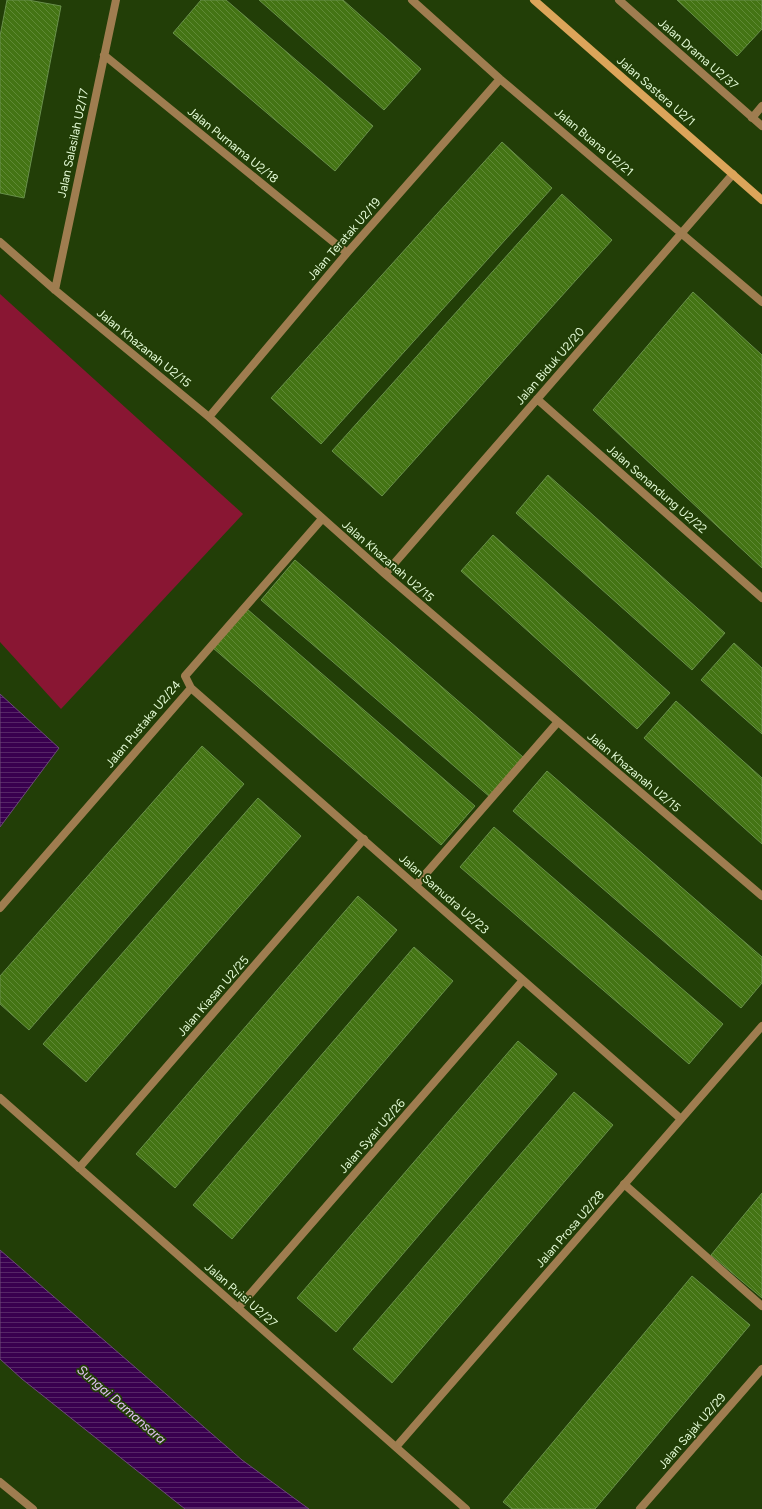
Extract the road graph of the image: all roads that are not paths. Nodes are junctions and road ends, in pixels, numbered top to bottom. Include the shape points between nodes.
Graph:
1 (116, 0) edge
2 (412, 0) edge
3 (534, 0) edge
4 (619, 0) edge
5 (104, 55) junction
6 (500, 79) junction
7 (762, 106) edge
8 (752, 118) junction
9 (762, 126) edge
10 (733, 174) junction
11 (762, 200) edge
12 (682, 233) junction
13 (0, 242) edge
14 (347, 253) junction
15 (55, 290) junction
16 (762, 302) edge
17 (537, 399) junction
18 (209, 417) junction
19 (322, 518) junction
20 (385, 574) junction
21 (762, 598) edge
22 (191, 688) junction
23 (557, 723) junction
24 (364, 839) junction
25 (416, 885) junction
26 (762, 896) edge
27 (0, 908) edge
28 (523, 980) junction
29 (762, 1026) edge
30 (0, 1098) edge
31 (681, 1119) junction
32 (79, 1168) junction
33 (624, 1184) junction
34 (762, 1306) edge
35 (238, 1308) junction
36 (762, 1369) edge
37 (396, 1447) junction
38 (0, 1482) edge
39 (34, 1509) edge
40 (466, 1509) edge
41 (640, 1509) edge

1 - 5 street, Jalan Salasilah U2/17
2 - 6 street, Jalan Buana U2/21
3 - 10 street, Jalan Sastera U2/1
4 - 8 street, Jalan Drama U2/37
5 - 14 street, Jalan Purnama U2/18
5 - 15 street, Jalan Salasilah U2/17
6 - 12 street, Jalan Buana U2/21
6 - 14 street, Jalan Teratak U2/19
7 - 8 street
8 - 9 street, Jalan Drama U2/37
10 - 11 street, Jalan Sastera U2/1
10 - 12 street, Jalan Biduk U2/20
12 - 16 street, Jalan Buana U2/21
12 - 17 street, Jalan Biduk U2/20
13 - 15 street, Jalan Khazanah U2/15
14 - 18 street, Jalan Teratak U2/19
15 - 18 street, Jalan Khazanah U2/15
17 - 20 street, Jalan Biduk U2/20
17 - 21 street, Jalan Senandung U2/22
18 - 19 street, Jalan Khazanah U2/15
19 - 20 street, Jalan Khazanah U2/15
19 - 22 street, Jalan Pustaka U2/24 via 185,676
20 - 23 street, Jalan Khazanah U2/15
22 - 24 street, Jalan Samudra U2/23
22 - 27 street, Jalan Pustaka U2/24
23 - 25 street
23 - 26 street, Jalan Khazanah U2/15
24 - 25 street, Jalan Samudra U2/23
24 - 32 street, Jalan Kiasan U2/25
25 - 28 street, Jalan Samudra U2/23
28 - 31 street, Jalan Samudra U2/23
28 - 35 street, Jalan Syair U2/26
29 - 31 street, Jalan Prosa U2/28
30 - 32 street, Jalan Puisi U2/27
31 - 33 street, Jalan Prosa U2/28
32 - 35 street, Jalan Puisi U2/27
33 - 34 street
33 - 37 street, Jalan Prosa U2/28
35 - 37 street, Jalan Puisi U2/27
36 - 41 street, Jalan Sajak U2/29
37 - 40 street, Jalan Puisi U2/27
38 - 39 street

